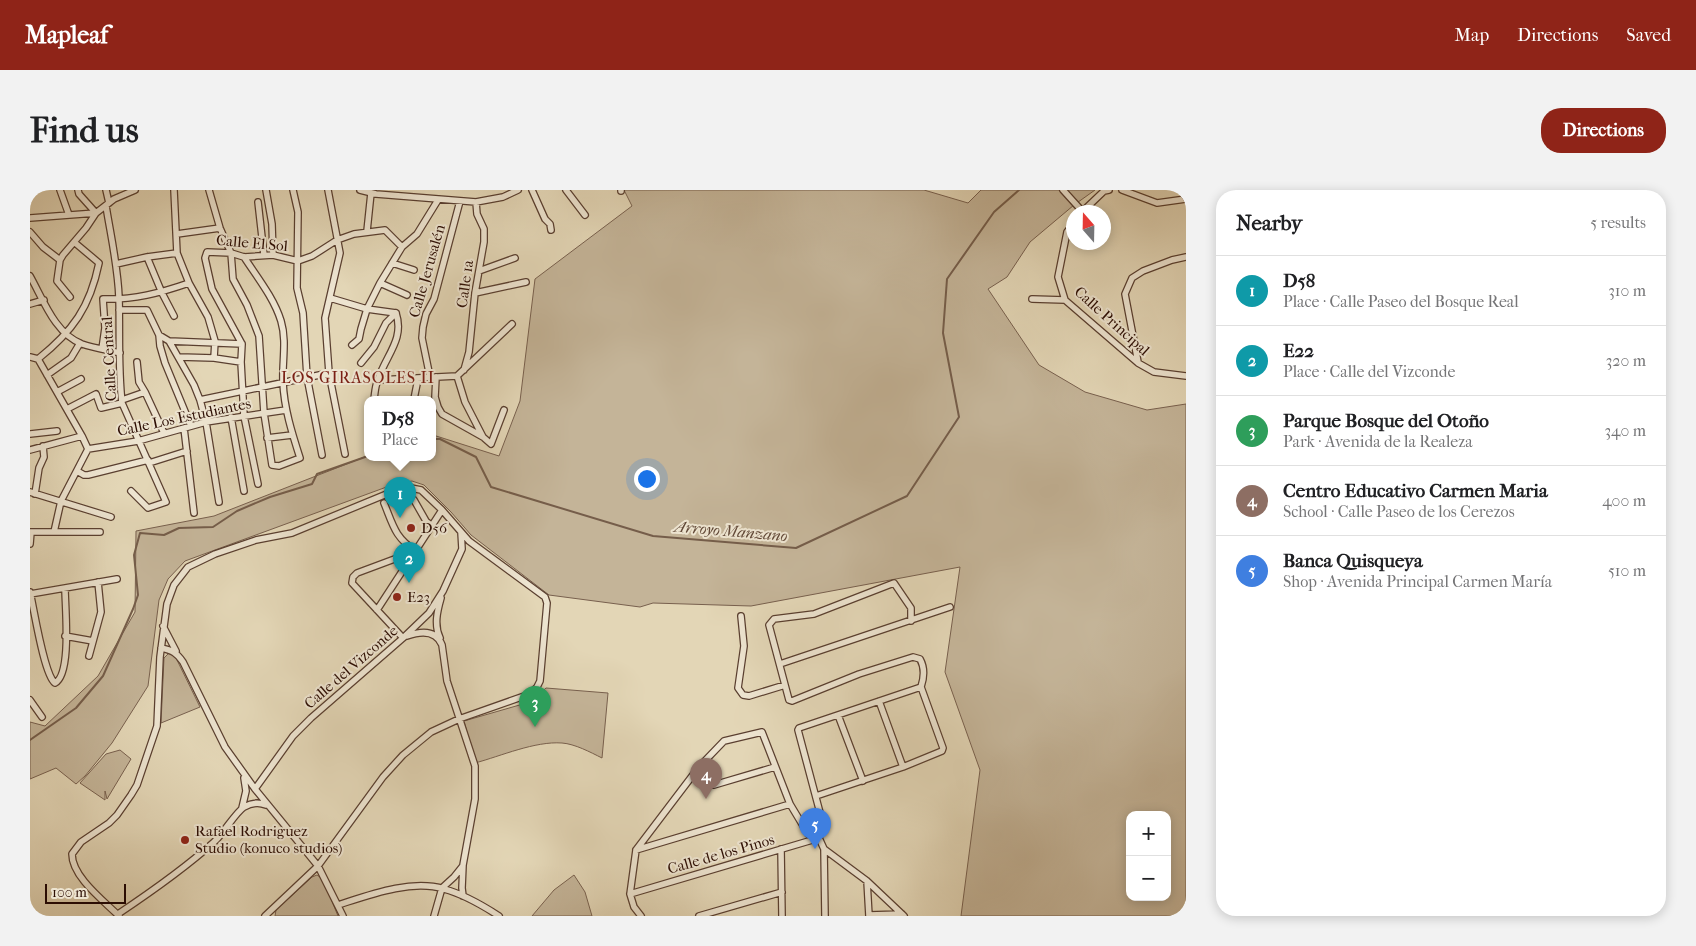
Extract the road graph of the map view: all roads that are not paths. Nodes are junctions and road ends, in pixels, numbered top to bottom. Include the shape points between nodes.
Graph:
1 (60, 190) edge
2 (78, 190) edge
3 (106, 190) edge
4 (135, 190) edge
5 (174, 190) edge
6 (209, 190) edge
7 (266, 190) edge
8 (293, 190) edge
9 (328, 190) edge
10 (360, 190) edge
11 (416, 190) edge
12 (518, 190) edge
13 (532, 190) edge
14 (566, 190) edge
15 (1063, 190) edge
16 (1109, 190) edge
17 (1122, 190) edge
18 (375, 192) edge
19 (414, 197) junction
20 (1186, 199) edge
21 (438, 200) junction
22 (460, 201) junction
23 (258, 202) dead end
24 (476, 202) junction
25 (108, 205) junction
26 (1076, 205) edge
27 (1089, 205) edge
28 (96, 213) junction
29 (585, 215) dead end
30 (69, 216) junction
31 (30, 218) edge
32 (220, 228) junction
33 (551, 230) dead end
34 (367, 231) junction
35 (30, 232) edge
36 (177, 234) junction
37 (1066, 237) edge
38 (337, 240) junction
39 (74, 242) junction
40 (402, 247) junction
41 (178, 253) junction
42 (231, 253) junction
43 (264, 255) junction
44 (273, 256) junction
45 (147, 257) junction
46 (244, 257) junction
47 (1186, 257) edge
48 (515, 258) dead end
49 (60, 260) junction
50 (298, 261) junction
51 (392, 263) junction
52 (116, 264) junction
53 (414, 270) dead end
54 (479, 271) junction
55 (30, 276) edge
56 (526, 282) dead end
57 (189, 283) junction
58 (380, 283) junction
59 (162, 293) junction
60 (475, 293) junction
61 (407, 295) dead end
62 (70, 297) dead end
63 (330, 298) junction
64 (1032, 299) dead end
65 (44, 300) junction
66 (119, 300) junction
67 (1066, 300) junction
68 (30, 304) edge
69 (367, 309) junction
70 (118, 310) junction
71 (396, 313) junction
72 (174, 316) dead end
73 (512, 324) dead end
74 (66, 334) junction
75 (159, 335) junction
76 (169, 340) junction
77 (215, 341) junction
78 (80, 343) junction
79 (242, 344) junction
80 (352, 344) dead end
81 (102, 349) junction
82 (120, 353) junction
83 (30, 357) edge
84 (179, 357) junction
85 (214, 358) junction
86 (38, 359) junction
87 (137, 362) dead end
88 (241, 362) junction
89 (361, 363) dead end
90 (1138, 363) junction
91 (464, 370) junction
92 (329, 373) junction
93 (46, 375) junction
94 (457, 376) junction
95 (1186, 376) edge
96 (307, 377) junction
97 (433, 377) junction
98 (81, 379) dead end
99 (418, 379) junction
100 (377, 380) junction
101 (283, 382) junction
102 (262, 386) junction
103 (242, 390) junction
104 (57, 392) junction
105 (145, 392) junction
106 (374, 396) edge
107 (415, 396) edge
108 (435, 396) edge
109 (200, 400) junction
110 (436, 400) edge
111 (122, 401) junction
112 (67, 409) junction
113 (286, 410) junction
114 (504, 410) dead end
115 (264, 413) junction
116 (244, 416) junction
117 (231, 418) junction
118 (206, 422) junction
119 (191, 426) junction
120 (184, 428) junction
121 (56, 430) dead end
122 (30, 434) edge
123 (164, 434) junction
124 (292, 435) junction
125 (82, 436) junction
126 (483, 437) junction
127 (267, 438) junction
128 (138, 441) junction
129 (42, 446) junction
130 (30, 450) edge
131 (88, 450) junction
132 (186, 451) junction
133 (345, 454) dead end
134 (322, 455) dead end
135 (148, 462) junction
136 (77, 471) junction
137 (258, 484) dead end
138 (131, 491) dead end
139 (244, 492) dead end
140 (33, 493) edge
141 (414, 500) dead end
142 (61, 501) junction
143 (219, 502) dead end
144 (384, 503) dead end
145 (442, 510) junction
146 (194, 513) dead end
147 (111, 517) dead end
148 (432, 526) junction
149 (461, 531) junction
150 (30, 532) edge
151 (54, 532) junction
152 (100, 532) dead end
153 (30, 544) edge
154 (474, 544) junction
155 (462, 549) junction
156 (416, 551) junction
157 (117, 579) dead end
158 (98, 582) junction
159 (65, 588) junction
160 (443, 591) junction
161 (30, 593) edge
162 (950, 607) dead end
163 (377, 610) junction
164 (741, 616) dead end
165 (911, 621) junction
166 (163, 626) junction
167 (65, 636) junction
168 (403, 638) junction
169 (93, 641) junction
170 (442, 645) junction
171 (161, 648) junction
172 (177, 653) junction
173 (89, 656) dead end
174 (780, 664) junction
175 (785, 685) junction
176 (920, 688) junction
177 (30, 700) edge
178 (879, 701) junction
179 (838, 715) junction
180 (42, 717) dead end
181 (459, 719) junction
182 (699, 767) junction
183 (775, 767) junction
184 (903, 767) junction
185 (243, 774) junction
186 (863, 781) junction
187 (255, 789) junction
188 (816, 796) junction
189 (790, 804) junction
190 (268, 806) junction
191 (242, 808) junction
192 (819, 838) junction
193 (824, 848) junction
194 (781, 849) junction
195 (636, 850) junction
196 (463, 865) junction
197 (318, 866) junction
198 (867, 881) junction
199 (442, 888) junction
200 (782, 892) junction
201 (630, 894) junction
202 (463, 896) junction
203 (338, 905) junction
204 (119, 915) edge
205 (903, 915) edge
206 (266, 916) edge
207 (342, 916) edge
208 (434, 916) edge
209 (499, 916) edge
210 (641, 916) edge
211 (699, 916) edge
212 (782, 916) edge
213 (825, 916) edge
214 (869, 916) edge

1 - 30 street
2 - 28 street
3 - 25 street, Calle Central
4 - 25 street
5 - 36 street
6 - 32 street
7 - 44 street
8 - 50 street via 298,212
9 - 38 street
10 - 18 street
11 - 19 street
12 - 24 street
13 - 33 street
14 - 29 street
15 - 26 street
16 - 27 street
17 - 20 street via 1157,202
18 - 19 street
18 - 34 street
19 - 21 street
21 - 22 street
21 - 40 street via 417,234
22 - 24 street
22 - 97 street, Calle Jerusalén via 423,328 422,338
23 - 43 street
24 - 54 street, Calle 1a via 484,229
25 - 28 street
25 - 52 street, Calle Central
28 - 30 street
28 - 39 street
30 - 31 street
32 - 36 street
32 - 42 street
34 - 38 street, Calle El Sol
34 - 40 street, Calle El Sol via 385,230
35 - 49 street
36 - 41 street
37 - 67 street, Calle Principal via 1058,277
38 - 50 street, Calle El Sol
38 - 63 street via 340,253
39 - 49 street
39 - 74 street via 99,263 86,305
40 - 51 street
41 - 45 street
41 - 57 street
42 - 46 street, Calle El Sol
42 - 79 street, Calle El Sol via 207,252 205,258 212,289
42 - 102 street via 233,279 259,336
43 - 44 street, Calle El Sol
43 - 46 street, Calle El Sol
44 - 50 street, Calle El Sol
45 - 52 street
45 - 59 street
46 - 101 street via 281,319
47 - 90 street via 1143,271 1132,278 1125,294
48 - 54 street
49 - 62 street via 57,281
50 - 96 street via 297,288 303,313
51 - 53 street
51 - 58 street
52 - 66 street, Calle Central
54 - 60 street, Calle 1a
55 - 65 street
56 - 60 street
57 - 59 street
57 - 77 street via 208,317
58 - 61 street
58 - 69 street
59 - 66 street
59 - 72 street
60 - 91 street, Calle 1a
63 - 69 street
63 - 92 street via 325,318
64 - 67 street
65 - 68 street
65 - 74 street
66 - 70 street, Calle Central
66 - 81 street via 103,299 105,328
67 - 90 street, Calle Principal
69 - 71 street
69 - 80 street via 359,338
70 - 75 street via 147,310
70 - 82 street, Calle Central
71 - 89 street
71 - 100 street via 400,323 396,343
73 - 91 street
74 - 78 street
74 - 86 street
75 - 76 street
75 - 119 street via 165,363
76 - 77 street
76 - 84 street
77 - 79 street
77 - 85 street
78 - 81 street
78 - 93 street via 74,356
79 - 88 street
81 - 82 street
82 - 111 street, Calle Central
83 - 86 street
84 - 85 street
84 - 109 street
85 - 88 street
86 - 93 street
87 - 105 street via 139,382
88 - 103 street
90 - 95 street, Calle Principal via 1154,372
91 - 94 street
92 - 96 street
92 - 133 street
93 - 104 street
94 - 97 street
94 - 126 street via 464,402
96 - 101 street
96 - 134 street
97 - 99 street
97 - 108 street, Calle Jerusalén
98 - 104 street
99 - 100 street
99 - 107 street
100 - 106 street
101 - 102 street
101 - 113 street
102 - 103 street
102 - 115 street
103 - 109 street
103 - 116 street
104 - 112 street
105 - 111 street
105 - 123 street
109 - 118 street
110 - 126 street, Calle Jerusalén via 442,414
111 - 112 street via 102,408 96,394
111 - 128 street, Calle Central
112 - 125 street
113 - 115 street, Calle Los Estudiantes
113 - 124 street
114 - 126 street via 491,444
115 - 116 street, Calle Los Estudiantes
115 - 127 street
116 - 117 street, Calle Los Estudiantes
116 - 137 street
117 - 118 street, Calle Los Estudiantes
117 - 139 street
118 - 119 street, Calle Los Estudiantes
118 - 143 street
119 - 120 street, Calle Los Estudiantes
120 - 123 street, Calle Los Estudiantes
120 - 132 street
121 - 122 street
123 - 128 street, Calle Los Estudiantes
124 - 127 street
124 - 127 street via 300,458 279,466 272,465
125 - 129 street
125 - 131 street
128 - 131 street, Calle Los Estudiantes
128 - 135 street, Calle Central
129 - 130 street
129 - 140 street via 44,457
131 - 136 street
132 - 135 street
132 - 146 street
135 - 136 street via 84,476
135 - 138 street, Calle Central via 166,502 148,508
136 - 142 street
140 - 142 street
141 - 148 street
142 - 147 street
142 - 151 street
144 - 156 street via 398,537
145 - 148 street
145 - 149 street
145 - 166 street via 421,490 394,491 292,533 256,540 215,554 188,567 174,585
148 - 156 street
149 - 154 street
149 - 155 street, Calle del Vizconde
150 - 151 street
150 - 153 street
151 - 152 street
154 - 155 street
154 - 181 street via 544,597 547,603 537,687 519,699
155 - 160 street, Calle del Vizconde
156 - 163 street
156 - 163 street via 353,577 352,583
157 - 158 street
158 - 159 street
158 - 169 street via 101,612
159 - 161 street
159 - 167 street
160 - 168 street, Calle del Vizconde via 429,613
160 - 170 street via 437,613
161 - 167 street via 47,667 55,683 65,666
162 - 165 street
163 - 168 street
164 - 175 street via 744,646 738,688 743,696
165 - 174 street
165 - 174 street via 911,608 894,583 814,614 774,619 769,625
166 - 171 street
166 - 172 street
167 - 169 street
168 - 170 street via 429,633 436,636
168 - 187 street, Calle del Vizconde via 311,718 288,743
169 - 173 street
170 - 181 street via 447,681
171 - 172 street
171 - 204 street via 157,726 137,785 117,815 81,842 72,854 74,864 87,884
172 - 185 street via 219,736
174 - 175 street
175 - 176 street via 789,700 794,700 913,657 920,658 924,666
176 - 178 street
176 - 184 street via 943,748 939,753
177 - 180 street
178 - 179 street
178 - 184 street
179 - 186 street
179 - 188 street via 798,730
181 - 196 street via 474,766 474,800
181 - 197 street via 431,732 403,755 383,777
182 - 183 street via 712,785
182 - 183 street via 724,741 760,731 764,734
182 - 195 street
183 - 189 street
184 - 186 street
185 - 187 street
185 - 191 street via 246,791
186 - 188 street
187 - 190 street
188 - 192 street via 823,824
189 - 192 street via 808,834
189 - 195 street
190 - 191 street via 255,803
190 - 197 street
191 - 204 street via 223,833 198,856
192 - 193 street
192 - 194 street, Calle de los Pinos
193 - 198 street
193 - 213 street
194 - 200 street
194 - 201 street, Calle de los Pinos
195 - 201 street
196 - 199 street
196 - 202 street
197 - 203 street
197 - 206 street
198 - 205 street
198 - 214 street
199 - 202 street
199 - 203 street via 400,888
199 - 208 street
200 - 211 street
200 - 212 street
201 - 210 street via 634,908
202 - 209 street
203 - 207 street
205 - 214 street

